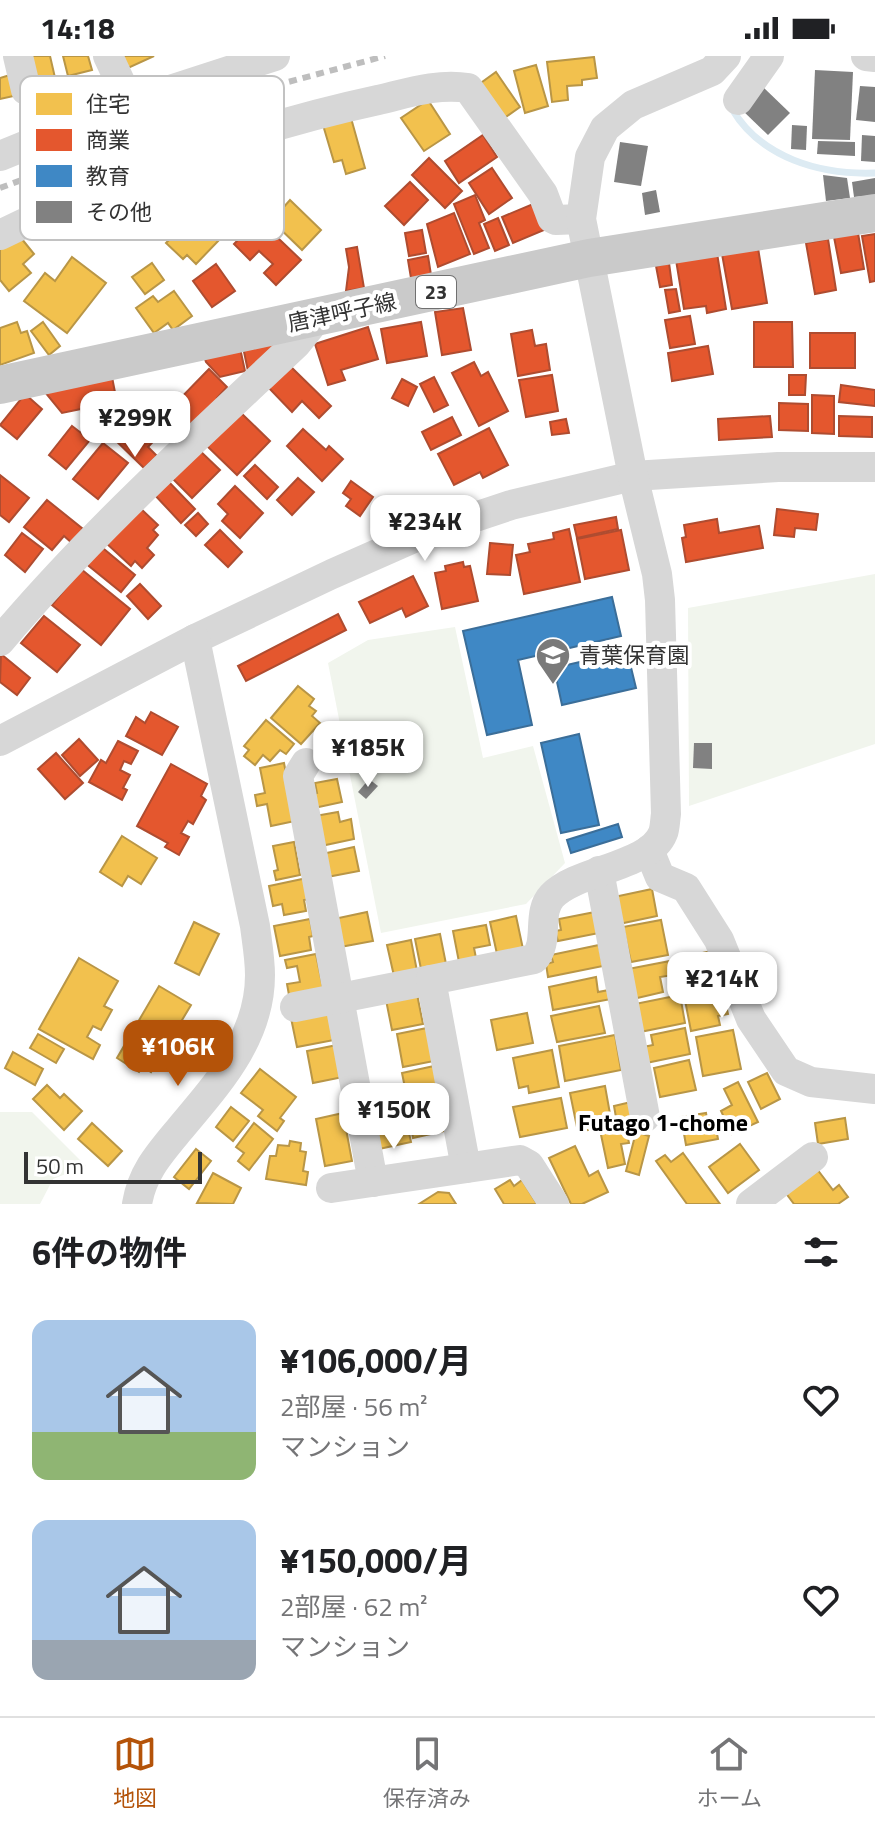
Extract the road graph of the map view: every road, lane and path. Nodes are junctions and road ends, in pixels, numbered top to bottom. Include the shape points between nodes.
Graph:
1 (18, 56) edge
2 (108, 56) edge
3 (275, 56) edge
4 (726, 56) edge
5 (769, 56) edge
6 (866, 56) edge
7 (875, 57) edge
8 (208, 66) edge
9 (23, 76) edge
10 (117, 76) edge
11 (187, 76) edge
12 (738, 100) dead end
13 (284, 125) edge
14 (20, 148) edge
15 (0, 156) edge
16 (875, 213) edge
17 (581, 219) junction
18 (20, 226) edge
19 (0, 235) edge
20 (589, 258) junction
21 (317, 318) junction
22 (0, 385) edge
23 (875, 467) edge
24 (633, 476) junction
25 (195, 639) junction
26 (0, 641) edge
27 (0, 741) edge
28 (306, 763) dead end
29 (649, 850) junction
30 (599, 871) junction
31 (431, 980) junction
32 (340, 998) junction
33 (295, 1007) dead end
34 (875, 1089) edge
35 (645, 1117) dead end
36 (813, 1157) dead end
37 (466, 1168) junction
38 (331, 1188) dead end
39 (394, 1188) edge
40 (768, 1199) edge
41 (137, 1204) edge
42 (554, 1204) edge

1 - 9 street
2 - 10 street
3 - 8 street
4 - 17 street via 712,71 633,105 605,128 590,157
5 - 12 street
6 - 7 street
8 - 11 street
13 - 17 street via 448,85 468,88 543,194 552,218
14 - 15 street
16 - 20 main road, 唐津呼子線 / 23
17 - 20 street
18 - 19 street
20 - 21 main road, 唐津呼子線 / 23
20 - 24 street
21 - 22 main road, 唐津呼子線 / 23
21 - 26 street via 108,522
23 - 24 street
24 - 25 street via 511,505 418,536
24 - 29 street via 660,600 666,814 663,834
25 - 27 street
25 - 41 street via 255,926 258,997 241,1048 152,1162
28 - 32 street via 298,776
29 - 30 street
29 - 34 street via 660,877 686,888 719,940 751,1019 786,1071 811,1082
30 - 31 street via 551,897 544,914 542,951 534,959
30 - 35 street
31 - 32 street
31 - 37 street
32 - 33 street
32 - 39 street
36 - 40 street
37 - 39 street
37 - 42 street via 520,1160 529,1165
38 - 39 street

